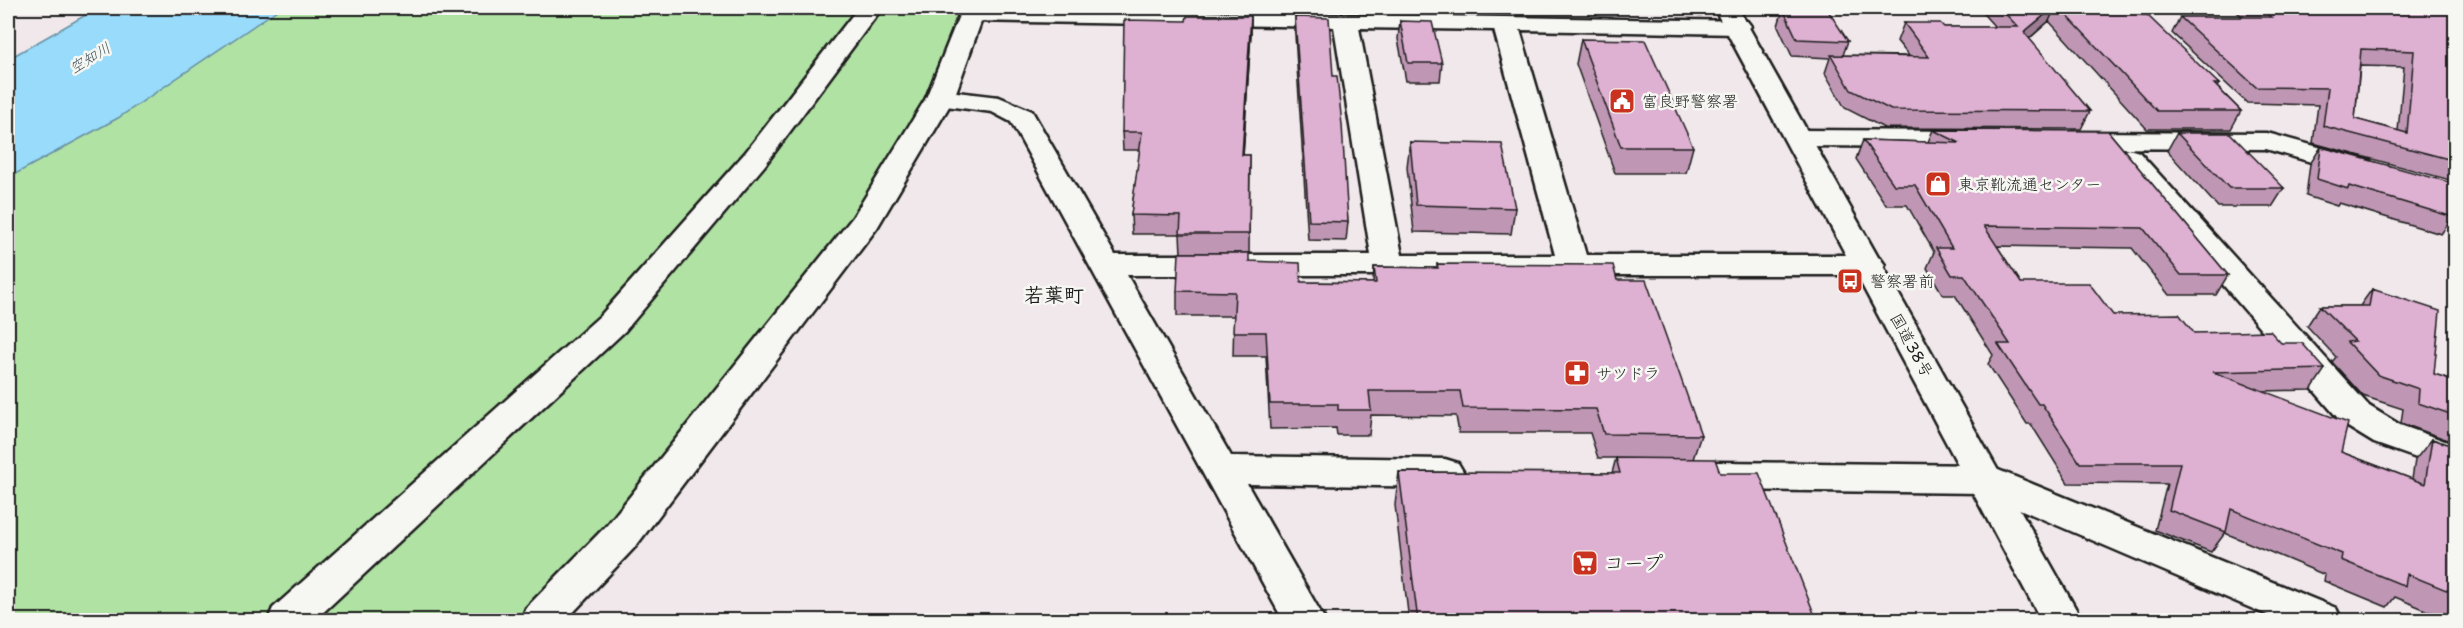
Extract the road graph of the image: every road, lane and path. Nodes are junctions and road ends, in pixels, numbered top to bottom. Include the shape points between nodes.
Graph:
1 (870, 8) edge
2 (972, 11) edge
3 (1732, 17) edge
4 (1345, 21) junction
5 (1505, 23) junction
6 (940, 98) junction
7 (2241, 116) edge
8 (1798, 138) junction
9 (1997, 140) edge
10 (2044, 140) edge
11 (2114, 141) junction
12 (2267, 141) junction
13 (2389, 175) edge
14 (1388, 263) junction
15 (1572, 264) junction
16 (1104, 265) junction
17 (1869, 265) junction
18 (2456, 459) edge
19 (1219, 470) junction
20 (1479, 473) edge
21 (1680, 476) edge
22 (1986, 479) junction
23 (288, 621) edge
24 (541, 621) edge
25 (1304, 621) edge
26 (2062, 621) edge
27 (2321, 621) edge

1 - 23 main road via 755,159 613,323
2 - 4 main road
2 - 6 main road
3 - 5 main road
3 - 8 main road, 国道38号
4 - 5 main road
4 - 14 main road
5 - 15 main road
6 - 16 main road via 999,105 1022,117
6 - 24 main road via 866,221 622,535
7 - 12 main road
8 - 9 main road
8 - 17 main road, 国道38号
10 - 11 main road
11 - 12 main road
11 - 18 main road via 2356,415 2387,434
12 - 13 main road
14 - 15 main road
14 - 16 main road
15 - 17 main road
16 - 19 main road
17 - 22 main road, 国道38号
19 - 20 main road
19 - 25 main road
21 - 22 main road
22 - 26 main road, 国道38号
22 - 27 main road

